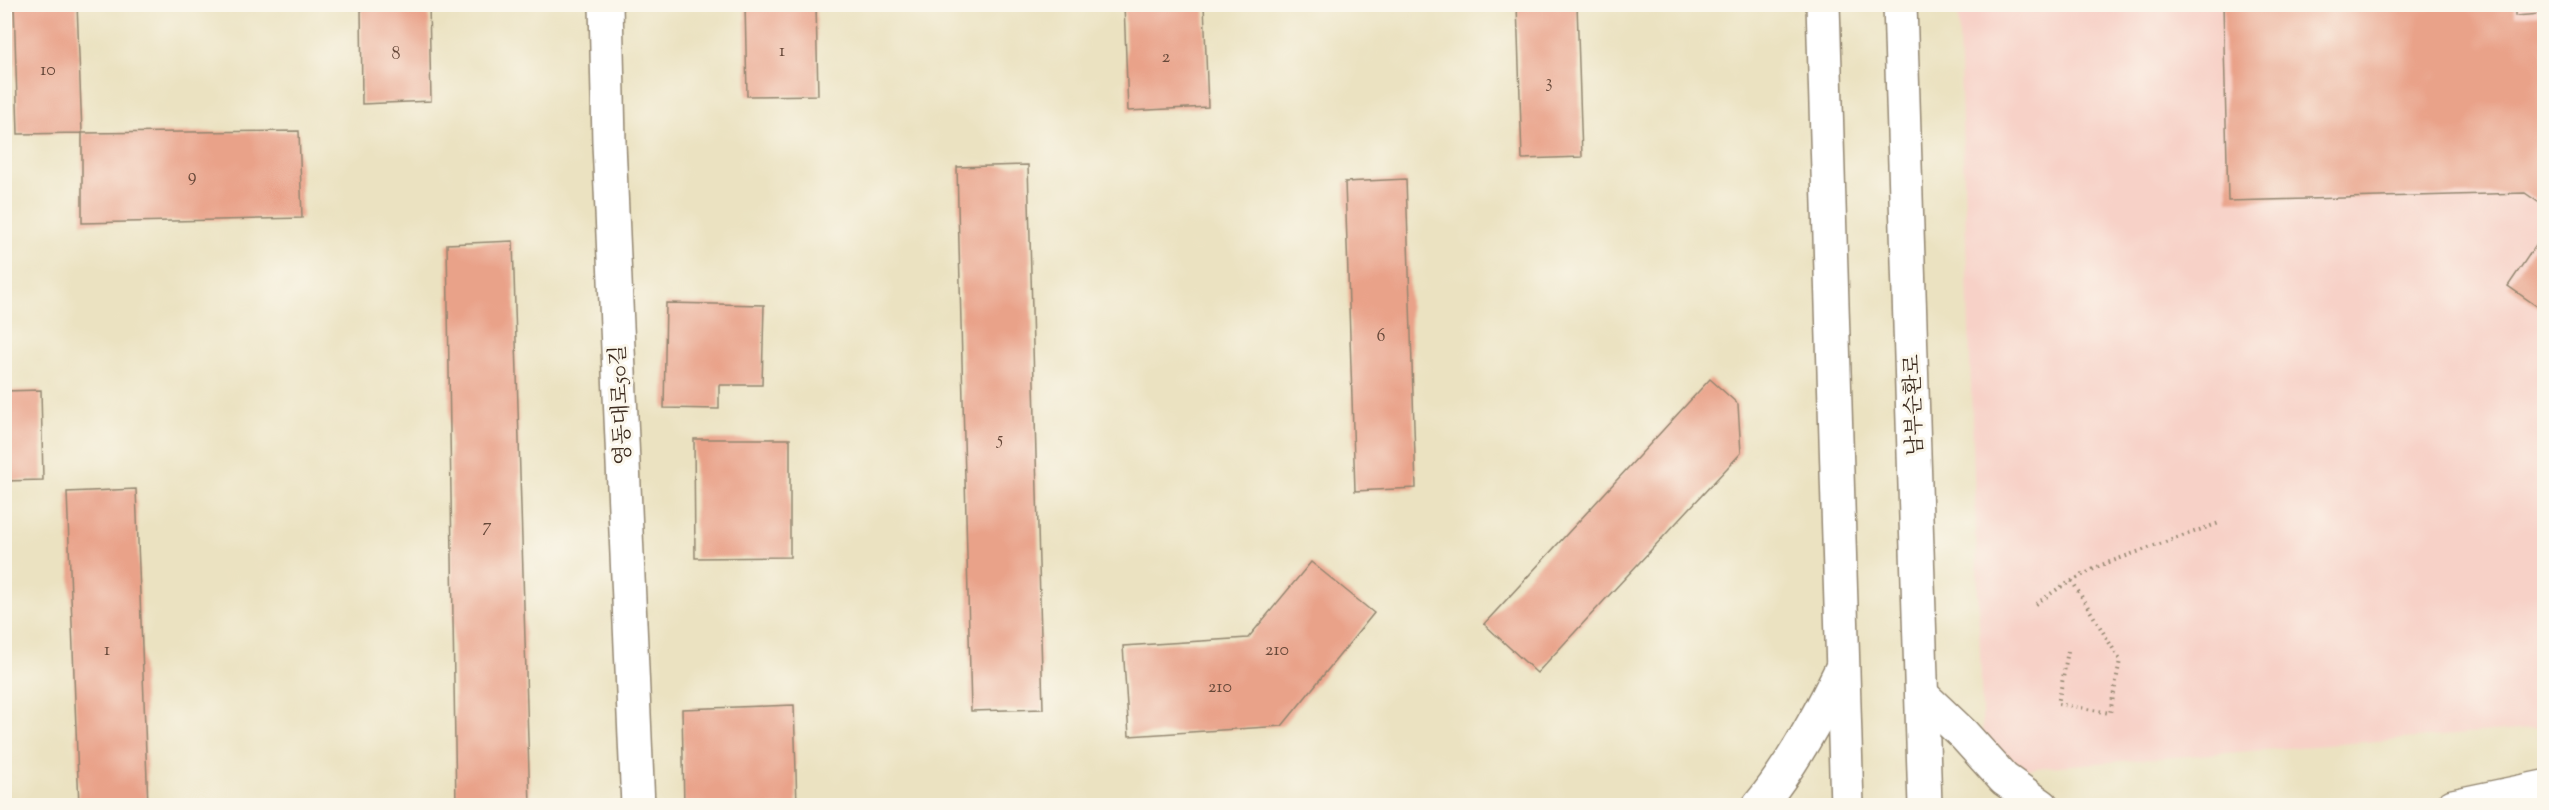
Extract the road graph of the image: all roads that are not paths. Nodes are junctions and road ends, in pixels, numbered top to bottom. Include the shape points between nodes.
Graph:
1 (606, 4) edge
2 (1823, 4) edge
3 (1900, 4) edge
4 (1844, 666) junction
5 (1922, 695) junction
6 (2544, 787) edge
7 (638, 806) edge
8 (1758, 806) edge
9 (1847, 806) edge
10 (1925, 806) edge
11 (2042, 806) edge
12 (2453, 806) edge

1 - 7 main road, 영동대로50길 via 609,155
2 - 4 main road
3 - 5 main road, 남부순환로
4 - 8 main road via 1812,730
4 - 9 main road
5 - 10 main road, 남부순환로
5 - 11 main road via 2004,779
6 - 12 main road

